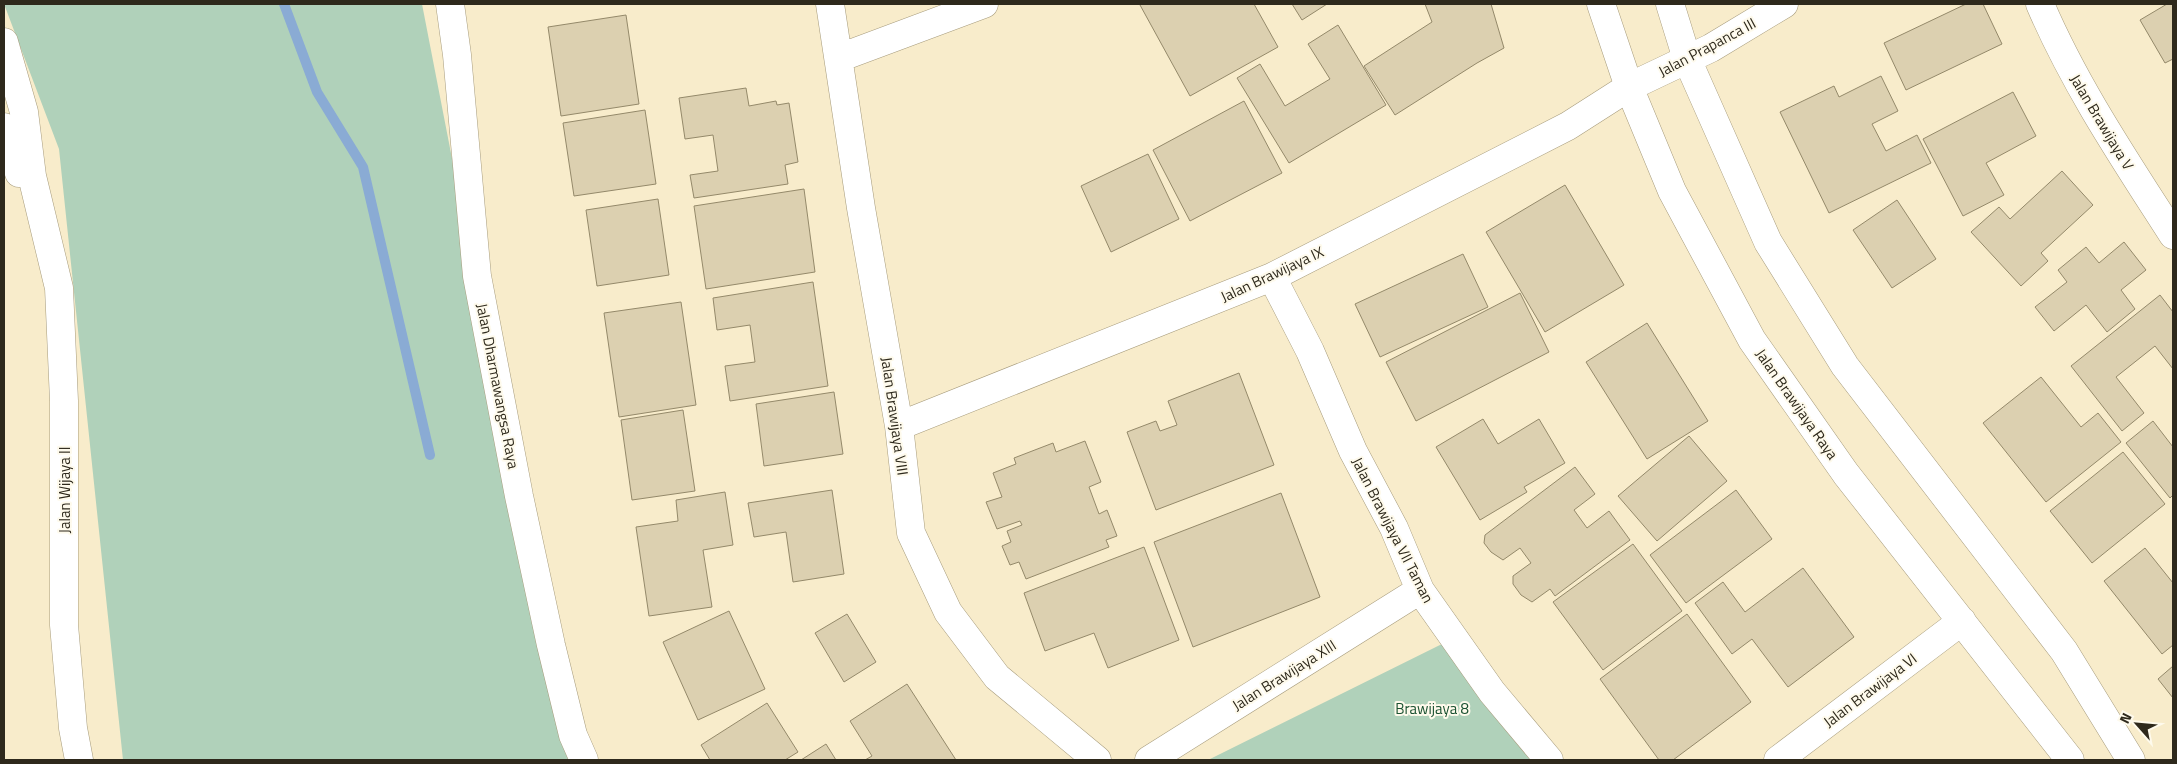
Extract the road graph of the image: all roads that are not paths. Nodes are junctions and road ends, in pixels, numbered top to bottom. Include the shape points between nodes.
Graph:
1 (450, 4) edge
2 (830, 4) edge
3 (984, 4) edge
4 (1601, 4) edge
5 (1670, 4) edge
6 (1784, 4) edge
7 (2040, 4) edge
8 (4, 42) edge
9 (839, 58) junction
10 (1686, 59) junction
11 (1629, 87) junction
12 (4, 127) edge
13 (19, 178) edge
14 (2173, 235) edge
15 (1272, 277) junction
16 (899, 426) junction
17 (1420, 590) junction
18 (1962, 621) junction
19 (79, 760) edge
20 (584, 760) edge
21 (1098, 760) edge
22 (1149, 760) edge
23 (1549, 760) edge
24 (1778, 760) edge
25 (2070, 760) edge
26 (2131, 760) edge

1 - 20 street, Jalan Dharmawangsa Raya via 477,276 551,645 573,735
2 - 9 street, Jalan Brawijaya VIII
3 - 9 street
4 - 11 street, Jalan Brawijaya Raya
5 - 10 street
6 - 10 street, Jalan Prapanca III via 1711,48
7 - 14 street, Jalan Brawijaya V via 2058,47
8 - 13 street, Jalan Wijaya II via 24,112
9 - 16 street, Jalan Brawijaya VIII
10 - 11 street, Jalan Prapanca III
10 - 26 street via 1768,242 1845,366 2064,651
11 - 15 street, Jalan Brawijaya IX via 1568,126
11 - 18 street, Jalan Brawijaya Raya via 1672,191 1752,340 1846,474
12 - 13 street, Jalan Wijaya II
13 - 19 street, Jalan Wijaya II via 42,222 59,288 64,401 64,625 72,728
15 - 16 street, Jalan Brawijaya IX
15 - 17 street, Jalan Brawijaya VII Taman via 1310,351 1353,451 1394,528
16 - 21 street, Jalan Brawijaya VIII via 911,533 948,612 997,677
17 - 22 street, Jalan Brawijaya XIII
17 - 23 street, Jalan Brawijaya VII Taman via 1492,692
18 - 24 street, Jalan Brawijaya VI
18 - 25 street, Jalan Brawijaya Raya

